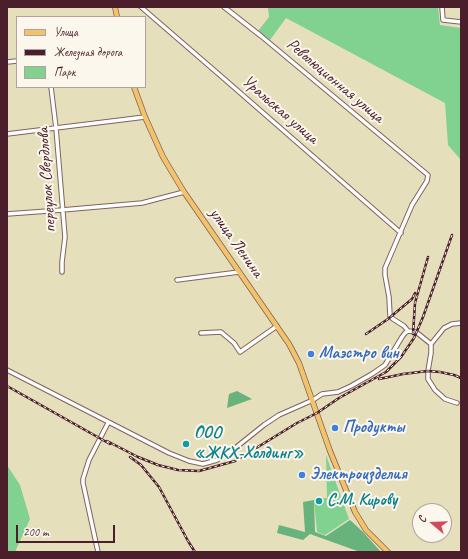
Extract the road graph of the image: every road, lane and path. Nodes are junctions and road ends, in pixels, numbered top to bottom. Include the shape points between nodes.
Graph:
1 (141, 7) edge
2 (224, 7) edge
3 (442, 7) edge
4 (461, 22) edge
5 (51, 88) edge
6 (134, 88) edge
7 (145, 117) junction
8 (56, 128) junction
9 (7, 134) edge
10 (184, 192) junction
11 (62, 210) junction
12 (7, 214) edge
13 (401, 233) junction
14 (62, 272) dead end
15 (240, 272) junction
16 (177, 280) dead end
17 (461, 323) edge
18 (277, 326) junction
19 (408, 331) junction
20 (201, 333) dead end
21 (431, 344) junction
22 (7, 370) edge
23 (313, 400) junction
24 (457, 403) dead end
25 (108, 423) junction
26 (98, 552) edge
27 (388, 552) edge

1 - 13 street, Уральская улица
2 - 13 street, Революционная улица via 428,175
3 - 4 street via 443,20
5 - 8 street, переулок Свердлова
6 - 7 main road, улица Ленина
7 - 8 street
7 - 10 main road, улица Ленина via 163,157
8 - 9 street
8 - 11 street, переулок Свердлова
10 - 11 street via 142,203
10 - 15 main road, улица Ленина
11 - 12 street
11 - 14 street, переулок Свердлова via 65,237
13 - 19 street via 385,275 390,316
15 - 16 street
15 - 18 main road, улица Ленина
17 - 21 street via 444,328
18 - 20 street via 240,352 221,332
18 - 23 main road, улица Ленина via 299,363
19 - 21 street via 416,332
19 - 23 street via 404,333 384,365 372,374 338,392 322,394
21 - 24 street via 428,379 445,400
22 - 25 street
23 - 25 street via 279,415 234,449 217,460 204,464 169,453
23 - 27 main road, улица Ленина via 355,512 366,530
25 - 26 street via 89,460 83,479

